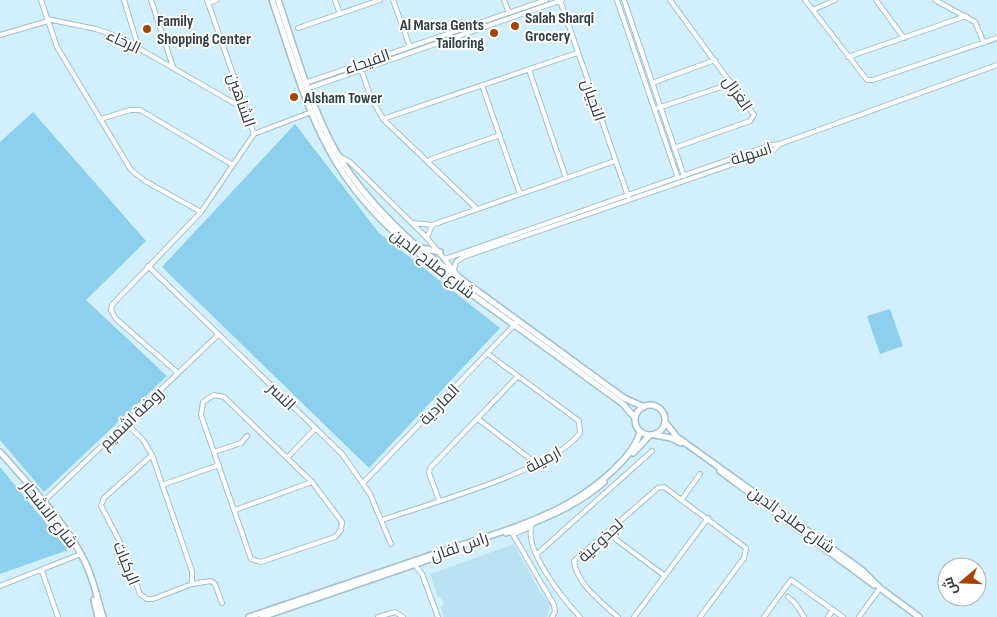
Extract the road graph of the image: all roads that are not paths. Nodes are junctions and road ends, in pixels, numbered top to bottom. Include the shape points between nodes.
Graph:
1 (42, 0) edge
2 (124, 0) edge
3 (152, 0) edge
4 (217, 0) edge
5 (272, 0) edge
6 (278, 0) edge
7 (335, 0) edge
8 (380, 0) edge
9 (393, 0) edge
10 (504, 0) edge
11 (546, 0) edge
12 (561, 0) edge
13 (618, 0) edge
14 (624, 0) edge
15 (670, 0) edge
16 (805, 0) edge
17 (835, 0) edge
18 (876, 0) edge
19 (935, 0) edge
20 (208, 2) edge
21 (812, 10) junction
22 (508, 12) junction
23 (340, 14) junction
24 (966, 16) junction
25 (510, 18) junction
26 (48, 20) junction
27 (298, 28) dead end
28 (0, 36) edge
29 (904, 38) junction
30 (997, 38) edge
31 (984, 43) junction
32 (138, 46) junction
33 (411, 49) junction
34 (577, 53) junction
35 (848, 57) junction
36 (715, 60) junction
37 (359, 63) junction
38 (997, 65) edge
39 (173, 67) junction
40 (361, 69) junction
41 (529, 70) junction
42 (730, 81) junction
43 (652, 83) junction
44 (482, 85) junction
45 (306, 86) junction
46 (660, 107) junction
47 (654, 109) junction
48 (246, 110) junction
49 (314, 111) junction
50 (382, 118) junction
51 (101, 120) junction
52 (254, 134) junction
53 (500, 135) junction
54 (780, 144) junction
55 (674, 148) junction
56 (336, 157) junction
57 (615, 161) junction
58 (428, 162) junction
59 (233, 165) junction
60 (684, 175) junction
61 (566, 178) junction
62 (678, 178) junction
63 (686, 181) junction
64 (679, 183) junction
65 (520, 194) junction
66 (627, 194) junction
67 (629, 200) junction
68 (477, 209) junction
69 (201, 212) junction
70 (413, 224) junction
71 (432, 225) junction
72 (427, 238) junction
73 (420, 248) junction
74 (440, 252) junction
75 (418, 255) junction
76 (445, 258) junction
77 (148, 266) junction
78 (454, 269) junction
79 (460, 278) junction
80 (516, 322) junction
81 (218, 335) junction
82 (488, 354) junction
83 (178, 373) junction
84 (518, 376) junction
85 (644, 407) junction
86 (478, 418) junction
87 (635, 418) junction
88 (665, 422) junction
89 (126, 423) junction
90 (316, 428) junction
91 (640, 432) junction
92 (656, 435) junction
93 (247, 436) dead end
94 (649, 436) junction
95 (652, 451) dead end
96 (0, 452) edge
97 (214, 452) junction
98 (152, 455) junction
99 (288, 457) junction
100 (537, 464) junction
101 (218, 465) junction
102 (700, 474) dead end
103 (312, 482) junction
104 (364, 482) junction
105 (162, 485) junction
106 (682, 499) junction
107 (439, 500) junction
108 (43, 502) junction
109 (234, 510) junction
110 (708, 518) junction
111 (382, 520) junction
112 (532, 525) junction
113 (608, 531) junction
114 (512, 533) junction
115 (391, 544) dead end
116 (81, 554) junction
117 (537, 554) junction
118 (422, 562) junction
119 (415, 565) junction
120 (42, 571) junction
121 (422, 574) junction
122 (665, 576) junction
123 (192, 584) junction
124 (0, 586) edge
125 (880, 590) junction
126 (785, 595) junction
127 (222, 603) dead end
128 (833, 610) junction
129 (58, 617) edge
130 (98, 617) edge
131 (103, 617) edge
132 (250, 617) edge
133 (262, 617) edge
134 (378, 617) edge
135 (403, 617) edge
136 (438, 617) edge
137 (552, 617) edge
138 (580, 617) edge
139 (618, 617) edge
140 (634, 617) edge
141 (700, 617) edge
142 (764, 617) edge
143 (804, 617) edge
144 (828, 617) edge
145 (843, 617) edge
146 (859, 617) edge
147 (914, 617) edge
148 (919, 617) edge

1 - 26 street
2 - 32 street
3 - 39 street
4 - 20 street, الشاهين
5 - 45 street, شارع صلاح الدين
6 - 45 street, شارع صلاح الدين
7 - 23 street
8 - 23 street
9 - 33 street
10 - 22 street
11 - 22 street, الفيحاء
12 - 25 street, الفيحاء
12 - 34 street, النجيان
13 - 47 street
14 - 43 street
15 - 36 street, الغزال
16 - 21 street
17 - 21 street
18 - 29 street
19 - 24 street
20 - 48 street, الشاهين
21 - 35 street
22 - 25 street
22 - 33 street, الفيحاء
23 - 27 street
24 - 29 street
24 - 31 street via 975,22
25 - 33 street, الفيحاء
26 - 28 street, الرخاء
26 - 32 street, الرخاء via 104,31
26 - 51 street via 57,47
29 - 35 street
30 - 31 street
31 - 35 street via 873,80 862,77
32 - 39 street, الرخاء
33 - 37 street, الفيحاء
33 - 40 street, الفيحاء
34 - 41 street
34 - 57 street, النجيان
36 - 42 street, الغزال
36 - 43 street
37 - 40 street
37 - 45 street, الفيحاء
38 - 54 street
39 - 48 street, الرخاء
40 - 45 street, الفيحاء
40 - 50 street
41 - 44 street
41 - 61 street
42 - 46 street via 724,86
42 - 55 street, الغزال via 752,110 750,122
43 - 46 street
44 - 50 street
44 - 53 street
45 - 49 street, شارع صلاح الدين
46 - 47 street
46 - 55 street
47 - 62 street
48 - 52 street, الشاهين
49 - 52 street, الشاهين
49 - 56 street, شارع صلاح الدين
50 - 58 street
51 - 59 street via 140,110
51 - 69 street via 131,170
52 - 59 street
53 - 58 street
53 - 65 street
54 - 60 street, اسهلة
54 - 63 street, اسهلة via 774,150
55 - 60 street
56 - 70 street, شارع صلاح الدين via 350,162
56 - 73 street, شارع صلاح الدين via 370,200
56 - 75 street, شارع صلاح الدين via 369,207
57 - 61 street
57 - 66 street, النجيان
58 - 68 street
59 - 69 street
60 - 62 street, اسهلة
60 - 63 street
61 - 65 street
62 - 64 street
62 - 66 street, اسهلة
63 - 64 street, اسهلة
64 - 67 street, اسهلة
65 - 68 street
66 - 67 street, النجيان
66 - 76 street, اسهلة
67 - 78 street, اسهلة via 463,257 456,262
68 - 71 street
69 - 77 street
70 - 71 street
70 - 72 street, شارع صلاح الدين
71 - 72 street
72 - 74 street, شارع صلاح الدين
73 - 74 street
73 - 75 street
73 - 79 street, شارع صلاح الدين
74 - 76 street, شارع صلاح الدين
75 - 80 street, شارع صلاح الدين
76 - 78 street, شارع صلاح الدين
77 - 81 street, النسر
77 - 83 street via 114,300 111,310 116,319
78 - 79 street, شارع صلاح الدين
79 - 80 street, شارع صلاح الدين
80 - 82 street, الماردية
80 - 85 street, شارع صلاح الدين via 624,398
80 - 87 street, شارع صلاح الدين via 623,404
81 - 83 street, روضة اشميم
81 - 90 street, النسر
82 - 84 street, ارميلة
82 - 104 street, الماردية
83 - 89 street, روضة اشميم
84 - 86 street
84 - 100 street, ارميلة via 581,424 580,432 573,441
85 - 87 street
85 - 88 street via 658,407
86 - 100 street
86 - 107 street via 430,468
87 - 91 street
88 - 92 street
88 - 125 street, شارع صلاح الدين via 678,437 862,570
89 - 98 street
89 - 108 street, روضة اشميم
90 - 99 street
90 - 104 street, النسر
91 - 94 street
91 - 132 street, راس لفان via 633,447 604,478 557,509 477,540
92 - 94 street
92 - 125 street, شارع صلاح الدين via 680,442
93 - 97 street via 242,443
94 - 112 street, راس لفان via 596,490 573,506
95 - 117 street
96 - 108 street, شارع الاشجار
97 - 99 street via 200,410 206,399 218,394
97 - 101 street
98 - 105 street
98 - 123 street, الركيات via 104,498 102,509 144,598 152,599
99 - 103 street
100 - 107 street, ارميلة
101 - 105 street
101 - 109 street
102 - 106 street
103 - 109 street
103 - 109 street via 342,522 335,537 257,562 251,559
104 - 111 street, النسر
105 - 123 street via 192,572
106 - 110 street, لجذوعية
106 - 113 street, لجذوعية via 661,487
107 - 111 street, ارميلة
108 - 116 street, شارع الاشجار
110 - 122 street
110 - 141 street, لجذوعية via 744,545 746,553
111 - 115 street, النسر
112 - 114 street, راس لفان
112 - 117 street via 530,536
113 - 122 street
113 - 139 street, لجذوعية via 576,558 575,565 577,574
114 - 118 street, راس لفان
114 - 137 street via 554,605
116 - 120 street
116 - 130 street, شارع الاشجار
116 - 131 street, شارع الاشجار
117 - 138 street via 556,587
118 - 119 street, راس لفان
118 - 121 street
119 - 121 street
119 - 133 street, راس لفان
120 - 124 street
120 - 129 street
121 - 136 street
122 - 140 street
123 - 127 street via 214,581
125 - 146 street
125 - 147 street, شارع صلاح الدين
125 - 148 street, شارع صلاح الدين
126 - 128 street via 791,580
126 - 142 street
126 - 143 street
128 - 144 street
128 - 145 street
134 - 135 street via 395,612

